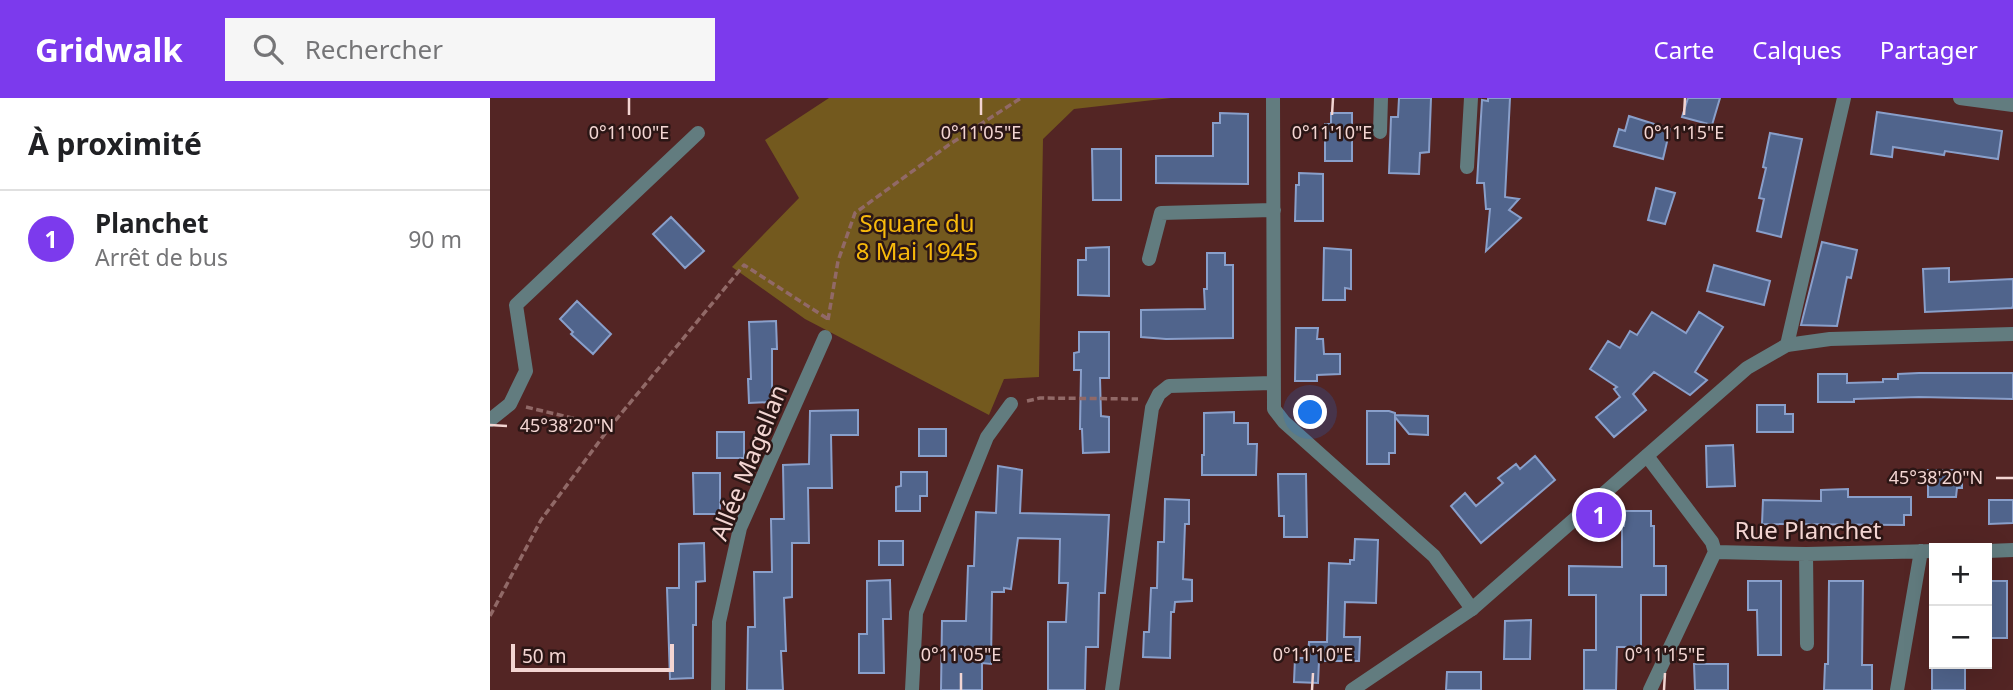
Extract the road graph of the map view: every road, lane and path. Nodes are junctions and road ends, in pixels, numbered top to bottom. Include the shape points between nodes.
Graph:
1 (1021, 98) edge
2 (1273, 98) edge
3 (1381, 98) edge
4 (1471, 98) edge
5 (1844, 98) edge
6 (1960, 98) edge
7 (2013, 106) edge
8 (1380, 132) dead end
9 (698, 133) dead end
10 (1466, 167) dead end
11 (1274, 210) junction
12 (1149, 258) dead end
13 (828, 319) junction
14 (2013, 334) edge
15 (825, 338) joint
16 (1787, 345) junction
17 (1273, 383) junction
18 (1159, 394) junction
19 (510, 404) junction
20 (1011, 404) joint
21 (490, 420) edge
22 (610, 428) junction
23 (1647, 456) junction
24 (2013, 550) edge
25 (1928, 551) edge
26 (1992, 551) edge
27 (1715, 552) junction
28 (1806, 554) junction
29 (1472, 608) junction
30 (490, 616) edge
31 (1807, 644) dead end
32 (718, 690) edge
33 (912, 690) edge
34 (1112, 690) edge
35 (1352, 690) edge
36 (1650, 690) edge
37 (1897, 690) edge

1 - 13 path via 855,212 838,261
2 - 11 street
3 - 8 street
4 - 10 street
5 - 16 street
6 - 7 street
9 - 19 street via 516,305 526,371
11 - 12 street via 1161,213
11 - 17 street
13 - 15 path
13 - 22 path via 744,265
14 - 16 street via 1830,339
15 - 32 street, Allée Magellan via 740,528 719,622
16 - 23 street via 1746,368
17 - 18 street via 1169,386
17 - 29 street via 1274,409 1284,422 1434,556
18 - 20 path via 1146,399 1040,398
18 - 34 street via 1152,408
19 - 21 street
19 - 22 path
20 - 33 street via 987,437 916,613
22 - 30 path via 541,520
23 - 27 street, Rue Planchet
23 - 29 street
24 - 26 street
25 - 28 street, Rue Planchet
25 - 37 street
27 - 28 street, Rue Planchet
27 - 36 street
28 - 31 street
29 - 35 street

